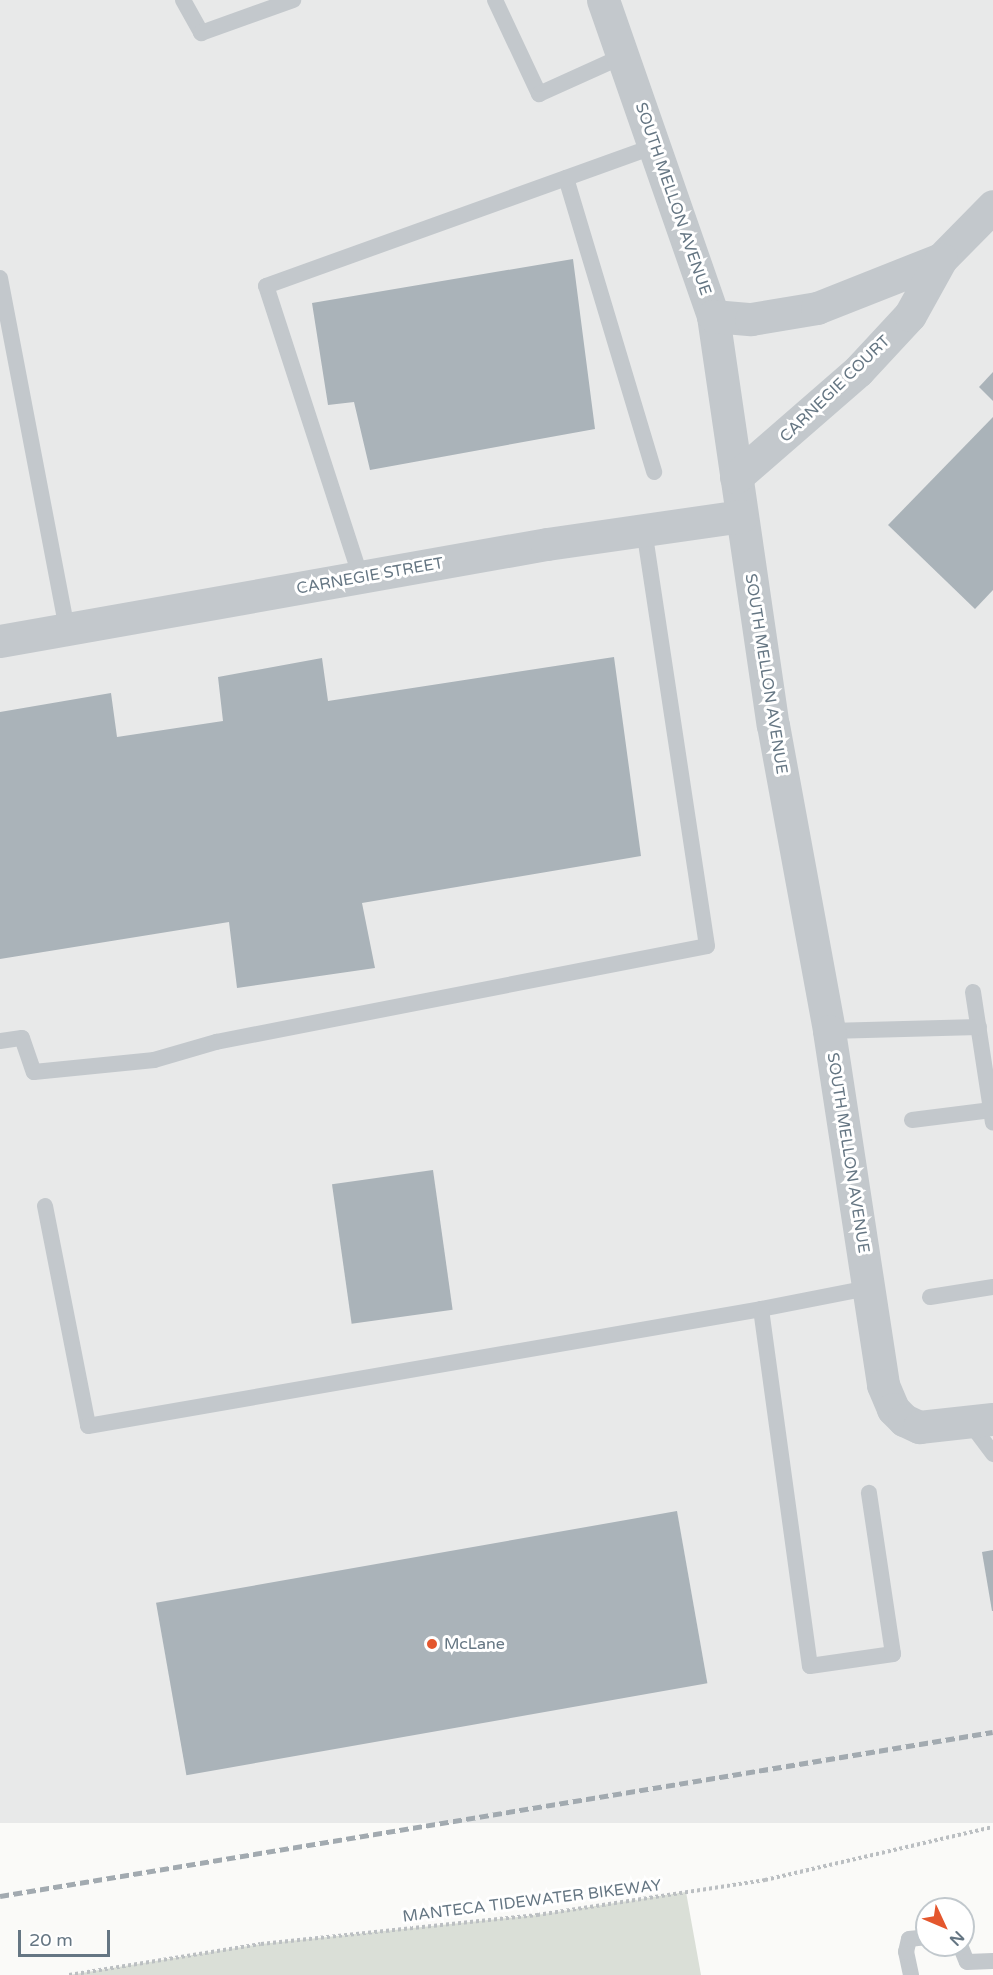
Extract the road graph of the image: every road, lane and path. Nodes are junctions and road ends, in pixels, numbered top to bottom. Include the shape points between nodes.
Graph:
1 (183, 0) edge
2 (293, 0) edge
3 (495, 0) edge
4 (603, 0) edge
5 (623, 56) junction
6 (655, 146) junction
7 (566, 178) junction
8 (993, 206) edge
9 (941, 260) junction
10 (0, 278) edge
11 (713, 316) junction
12 (654, 472) dead end
13 (736, 477) junction
14 (741, 516) junction
15 (644, 530) junction
16 (361, 578) junction
17 (67, 630) junction
18 (0, 641) edge
19 (973, 992) dead end
20 (979, 1027) junction
21 (829, 1030) junction
22 (0, 1041) edge
23 (992, 1116) edge
24 (912, 1120) dead end
25 (45, 1206) dead end
26 (993, 1287) edge
27 (868, 1288) junction
28 (930, 1297) dead end
29 (761, 1309) junction
30 (981, 1421) edge
31 (993, 1454) edge
32 (869, 1493) dead end
33 (993, 1827) edge
34 (915, 1939) edge
35 (965, 1957) edge
36 (993, 1961) edge
37 (69, 1975) edge
38 (911, 1975) edge

1 - 2 lane via 201,33
3 - 5 lane via 538,94
4 - 5 street, SOUTH MELLON AVENUE
5 - 6 street, SOUTH MELLON AVENUE
6 - 7 lane
6 - 11 street, SOUTH MELLON AVENUE
7 - 12 lane
7 - 16 lane via 266,285
8 - 9 street
9 - 11 street via 817,308 751,319
9 - 13 street, CARNEGIE COURT via 910,315 858,371
10 - 17 lane
11 - 13 street, SOUTH MELLON AVENUE
13 - 14 street, SOUTH MELLON AVENUE
14 - 15 street, CARNEGIE STREET
14 - 21 street, SOUTH MELLON AVENUE via 773,725
15 - 16 street, CARNEGIE STREET
15 - 22 lane via 707,946 216,1042 154,1060 34,1072 22,1038
16 - 17 street, CARNEGIE STREET
17 - 18 street, CARNEGIE STREET
19 - 20 lane
20 - 21 lane
20 - 23 lane
21 - 27 street, SOUTH MELLON AVENUE
23 - 24 lane
25 - 29 lane via 88,1426
26 - 28 lane
27 - 29 lane
27 - 30 street, SOUTH MELLON AVENUE via 879,1362 893,1409 904,1420 920,1427
29 - 32 lane via 810,1666 893,1654
30 - 31 lane
33 - 37 path, MANTECA TIDEWATER BIKEWAY via 765,1880 537,1915 261,1944
34 - 38 lane via 909,1940 906,1952
35 - 36 lane via 967,1962

